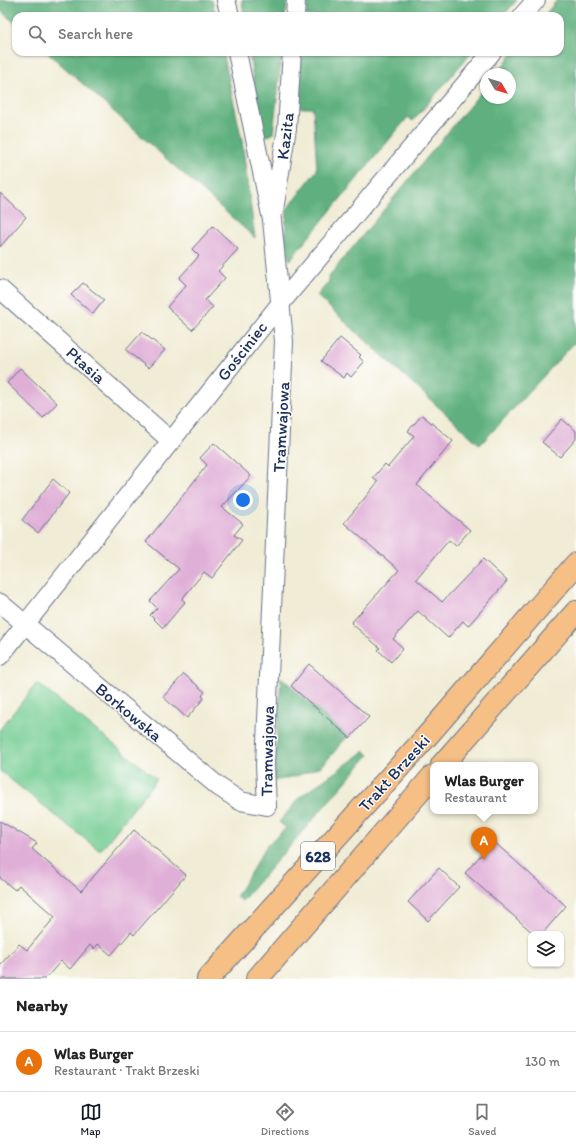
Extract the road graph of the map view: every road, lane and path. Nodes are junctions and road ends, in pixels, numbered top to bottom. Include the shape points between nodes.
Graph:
1 (226, 0) edge
2 (296, 0) edge
3 (536, 0) edge
4 (229, 12) edge
5 (295, 12) edge
6 (526, 12) edge
7 (238, 56) edge
8 (292, 56) edge
9 (489, 56) edge
10 (272, 220) junction
11 (0, 289) edge
12 (280, 304) junction
13 (171, 441) junction
14 (576, 564) edge
15 (0, 603) edge
16 (576, 612) edge
17 (24, 625) junction
18 (0, 656) edge
19 (445, 762) edge
20 (430, 779) edge
21 (266, 806) joint
22 (208, 979) edge
23 (256, 979) edge

1 - 4 street
2 - 5 street
3 - 6 street
7 - 10 street, Tramwajowa
8 - 10 street, Kazita via 287,128
9 - 12 street, Gościniec
10 - 12 street, Tramwajowa
11 - 13 street, Ptasia
12 - 13 street, Gościniec
12 - 21 street, Tramwajowa via 284,341 265,766
13 - 17 street, Gościniec
14 - 22 main road, Trakt Brzeski / 628 via 428,734
15 - 17 street, Borkowska
16 - 19 main road, Trakt Brzeski
17 - 18 street, Gościniec
17 - 21 street, Borkowska via 219,787 240,801
20 - 23 main road, Trakt Brzeski / 628

